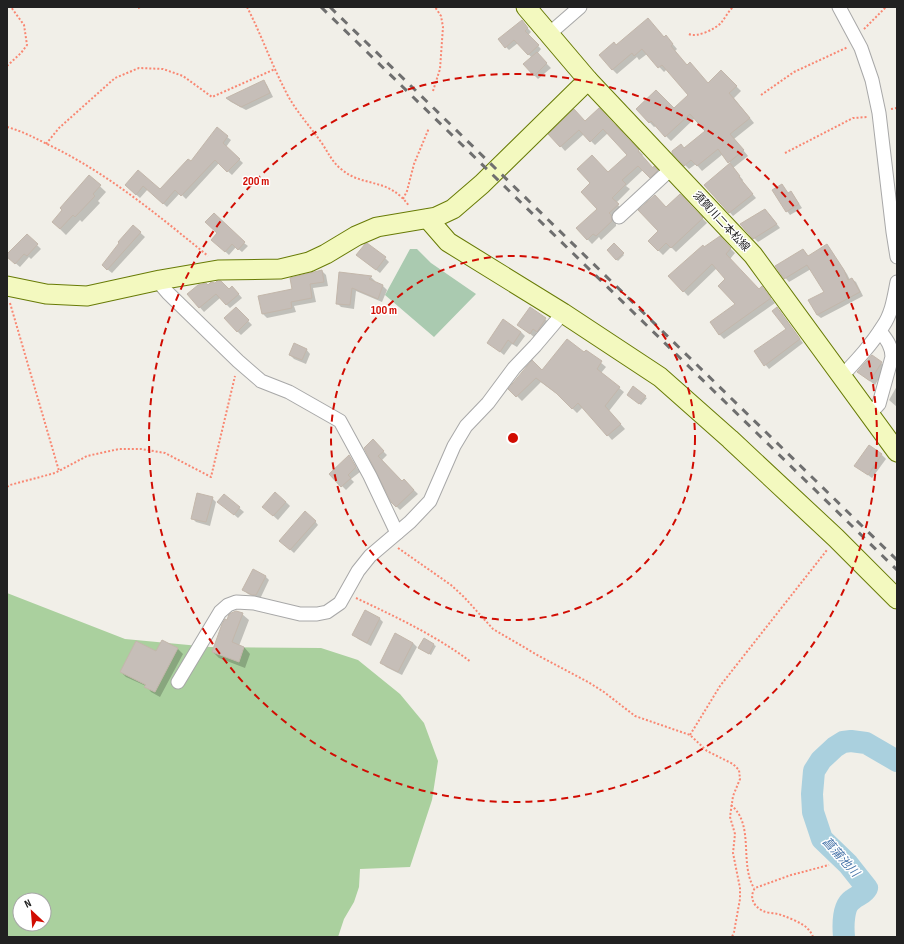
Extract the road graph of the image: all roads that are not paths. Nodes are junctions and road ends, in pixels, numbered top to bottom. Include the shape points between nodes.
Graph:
1 (526, 7) edge
2 (580, 7) edge
3 (840, 7) edge
4 (549, 34) junction
5 (588, 80) junction
6 (672, 168) junction
7 (619, 217) dead end
8 (423, 219) junction
9 (897, 257) edge
10 (160, 280) junction
11 (897, 282) edge
12 (8, 294) edge
13 (563, 313) junction
14 (880, 331) junction
15 (842, 376) junction
16 (870, 414) junction
17 (897, 452) edge
18 (397, 533) junction
19 (897, 599) edge
20 (178, 682) dead end

1 - 4 street, 須賀川二本松線
2 - 4 street
3 - 9 street via 872,80
4 - 5 street, 須賀川二本松線
5 - 6 street, 須賀川二本松線
5 - 8 street via 453,209
6 - 7 street
6 - 15 street, 須賀川二本松線 via 753,255
8 - 10 street via 377,227 309,262 293,267 221,270
8 - 13 street via 448,242
10 - 12 street via 87,296
10 - 18 street via 168,293 261,381 289,392 340,421
11 - 14 street via 891,310
13 - 18 street via 466,426 454,446 430,501
13 - 19 street via 660,377 836,538
14 - 15 street
14 - 16 street via 892,350 892,357 879,404
15 - 16 street, 須賀川二本松線
16 - 17 street, 須賀川二本松線
18 - 20 street via 370,556 358,571 340,603 327,612 300,614 254,603 236,602 228,605 220,612

